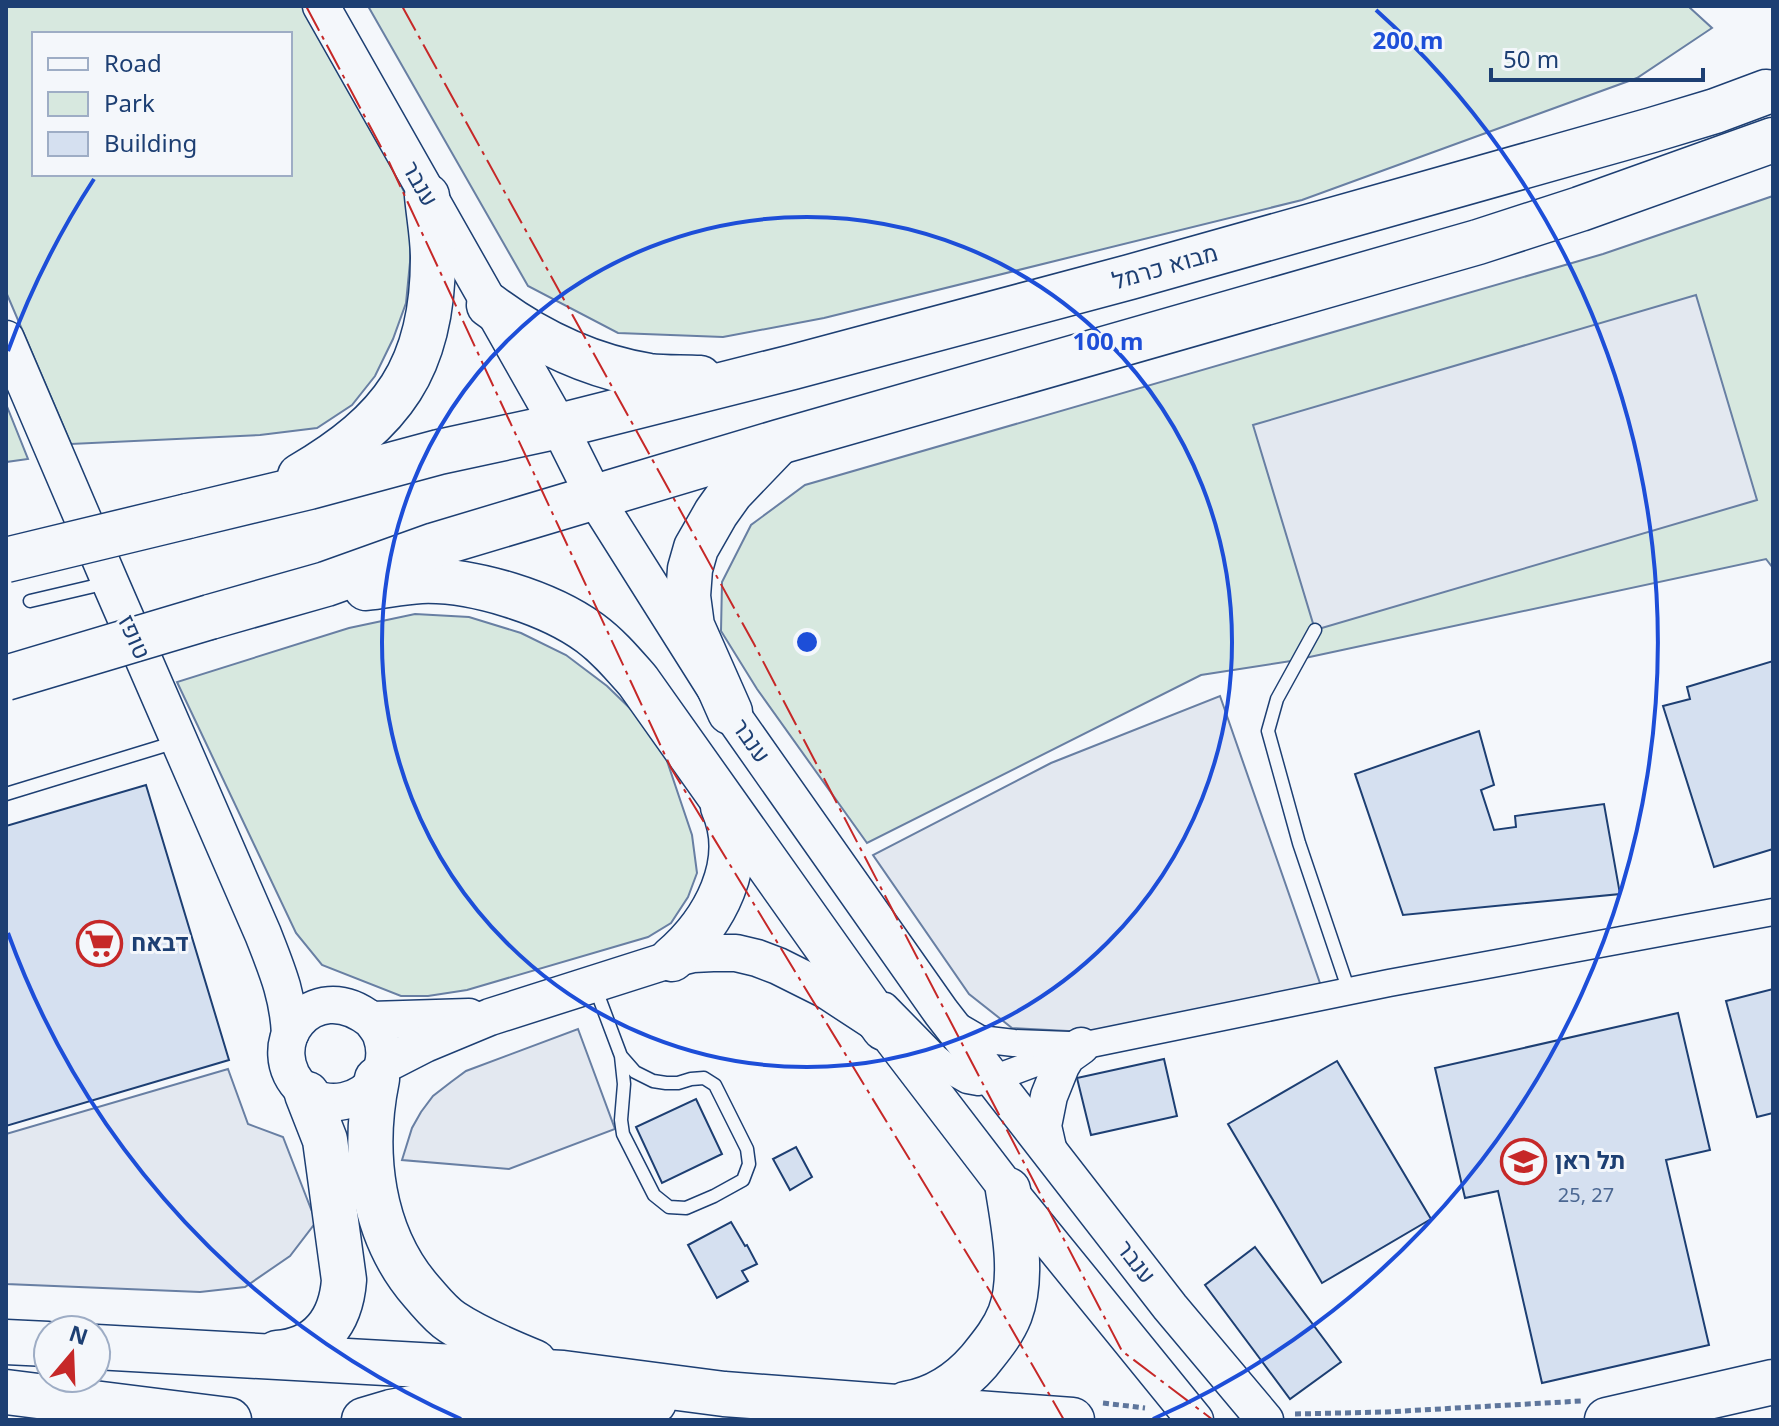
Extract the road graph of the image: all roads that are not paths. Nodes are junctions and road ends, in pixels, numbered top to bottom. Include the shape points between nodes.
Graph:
1 (321, 6) edge
2 (328, 6) edge
3 (1766, 92) dead end
4 (1773, 140) edge
5 (427, 196) junction
6 (489, 305) junction
7 (6, 339) edge
8 (742, 380) junction
9 (559, 426) junction
10 (779, 442) junction
11 (264, 498) junction
12 (595, 498) junction
13 (6, 560) edge
14 (110, 582) junction
15 (280, 597) junction
16 (30, 601) dead end
17 (1315, 630) dead end
18 (6, 678) edge
19 (730, 712) junction
20 (179, 741) junction
21 (715, 790) junction
22 (6, 794) edge
23 (1773, 912) edge
24 (816, 933) junction
25 (263, 934) junction
26 (672, 959) junction
27 (594, 984) junction
28 (1349, 991) junction
29 (357, 1012) junction
30 (941, 1012) junction
31 (490, 1017) junction
32 (884, 1028) junction
33 (290, 1034) junction
34 (1081, 1046) junction
35 (621, 1056) junction
36 (380, 1072) junction
37 (993, 1079) junction
38 (307, 1094) junction
39 (1048, 1148) junction
40 (1008, 1190) junction
41 (6, 1342) edge
42 (32, 1343) edge
43 (112, 1348) edge
44 (256, 1355) junction
45 (563, 1373) junction
46 (1773, 1382) edge
47 (6, 1392) edge
48 (724, 1394) junction
49 (893, 1407) junction
50 (1594, 1410) edge
51 (1278, 1417) edge
52 (229, 1420) edge
53 (364, 1420) edge
54 (1072, 1420) edge
55 (1195, 1420) edge

1 - 5 street, ענבר
2 - 5 street
3 - 8 highway, מבוא כרמל via 1652,130 1145,273
4 - 10 highway via 1478,242
5 - 6 street, ענבר
5 - 11 highway via 432,287 415,365 383,412 346,447
6 - 8 highway via 539,339 610,368 652,376
6 - 9 street, ענבר
7 - 14 street, טופז
8 - 9 highway, מבוא כרמל
9 - 11 highway, מבוא כרמל
9 - 12 street, ענבר
10 - 12 highway
10 - 19 highway via 716,513 690,569 692,626
11 - 13 highway, מבוא כרמל, bridge
12 - 15 highway
12 - 19 street, ענבר
14 - 16 lane
14 - 20 street, טופז
15 - 18 highway, bridge
15 - 21 highway via 423,581 476,586 550,609 613,653
17 - 28 lane via 1277,699 1268,731
19 - 30 street, ענבר
20 - 22 lane
20 - 25 street, טופז
21 - 24 highway
21 - 26 highway via 727,816 729,871 704,924
23 - 28 street
24 - 32 highway
24 - 37 street via 936,1058 967,1080
25 - 29 street via 317,989
25 - 33 street via 283,986
26 - 27 street
26 - 32 street via 713,953 757,958 826,990
27 - 31 street
27 - 35 lane
28 - 34 street
29 - 31 street
29 - 33 street via 327,1004 298,1020
29 - 36 street via 380,1033
30 - 34 street via 980,1039
30 - 37 street, ענבר
31 - 36 street via 425,1044
32 - 40 street
33 - 38 street via 287,1066
34 - 37 street
34 - 39 street via 1067,1056 1052,1087 1043,1126
35 - 35 lane via 623,1134 654,1195 669,1207 686,1208 743,1180 747,1149 715,1085 704,1078 653,1081
36 - 38 street via 354,1099 337,1102
36 - 45 highway via 369,1138 372,1180 395,1256 452,1322
37 - 39 street, ענבר
38 - 44 highway via 325,1140 343,1294 328,1329 317,1339 304,1347
39 - 51 street, ענבר via 1170,1307
40 - 49 highway via 1016,1276 1003,1328 958,1382
40 - 55 street
41 - 42 highway
43 - 44 highway
44 - 45 highway
45 - 48 highway
46 - 50 highway
47 - 52 highway
48 - 49 highway
48 - 53 highway via 593,1408 418,1407
49 - 54 highway

